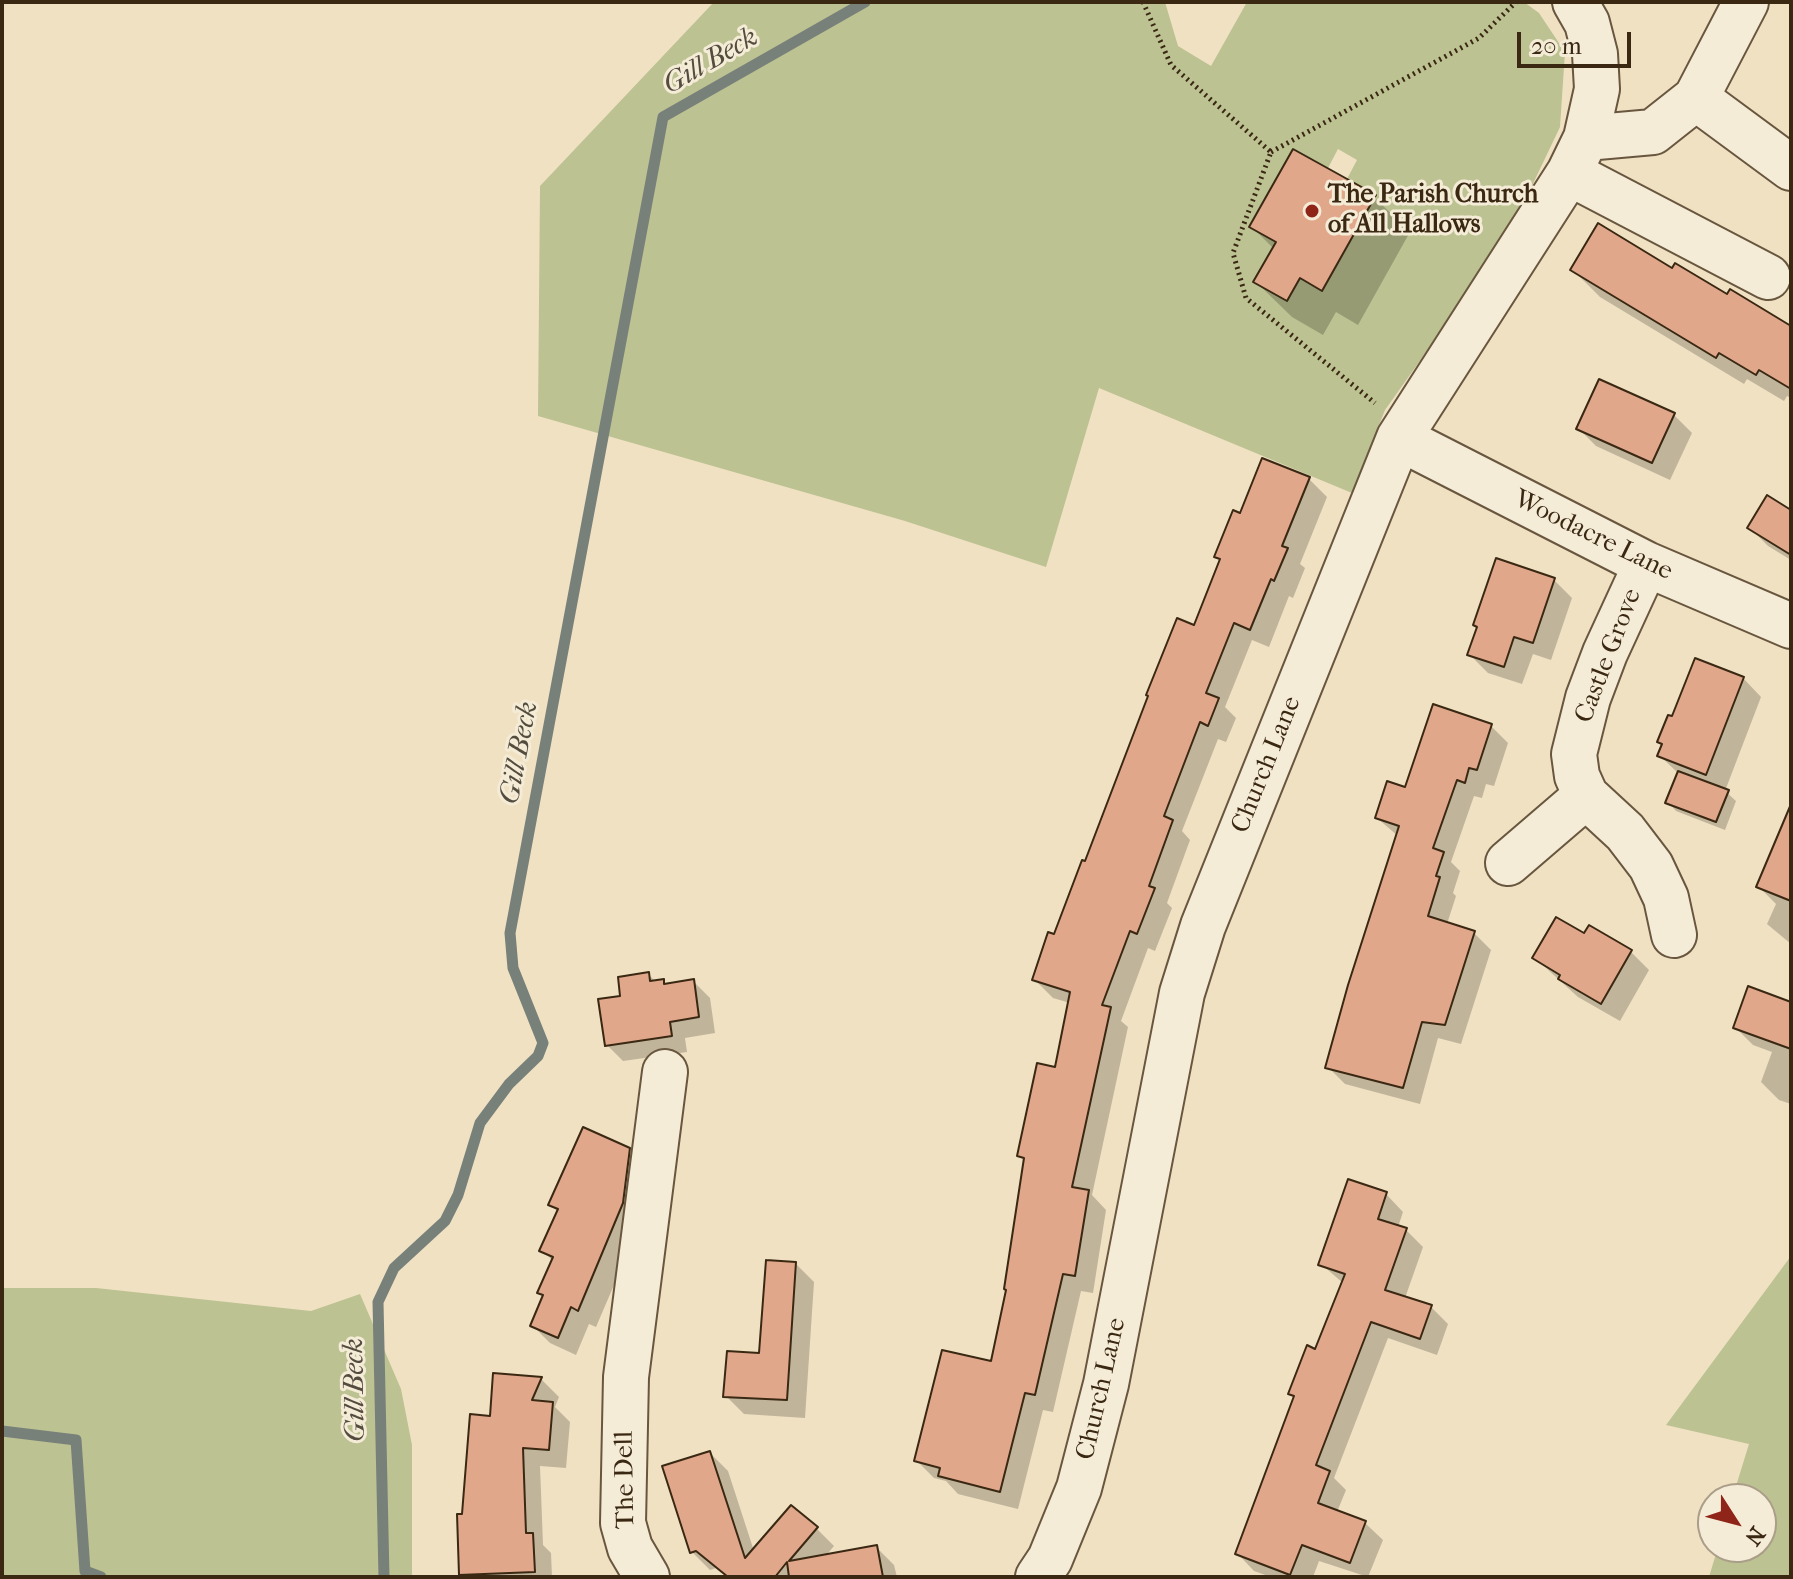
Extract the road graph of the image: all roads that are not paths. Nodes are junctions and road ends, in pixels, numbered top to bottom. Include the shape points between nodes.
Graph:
1 (1575, 2) edge
2 (1746, 2) edge
3 (1696, 98) junction
4 (1578, 155) junction
5 (1791, 168) edge
6 (1768, 277) dead end
7 (1402, 432) junction
8 (1646, 564) junction
9 (1791, 626) edge
10 (1586, 796) junction
11 (1508, 863) dead end
12 (1674, 935) dead end
13 (665, 1072) dead end
14 (647, 1577) edge
15 (1038, 1577) edge

1 - 4 street, Church Lane via 1595,54 1597,89
2 - 3 street
3 - 4 street via 1653,132
3 - 5 street
4 - 6 street
4 - 7 street, Church Lane
7 - 8 street, Woodacre Lane
7 - 15 street, Church Lane via 1190,966 1106,1384 1079,1488
8 - 9 street, Woodacre Lane
8 - 10 street, Castle Grove via 1588,698 1574,754
10 - 11 street
10 - 12 street via 1625,832 1651,866 1666,898
13 - 14 street, The Dell via 626,1377 623,1523

